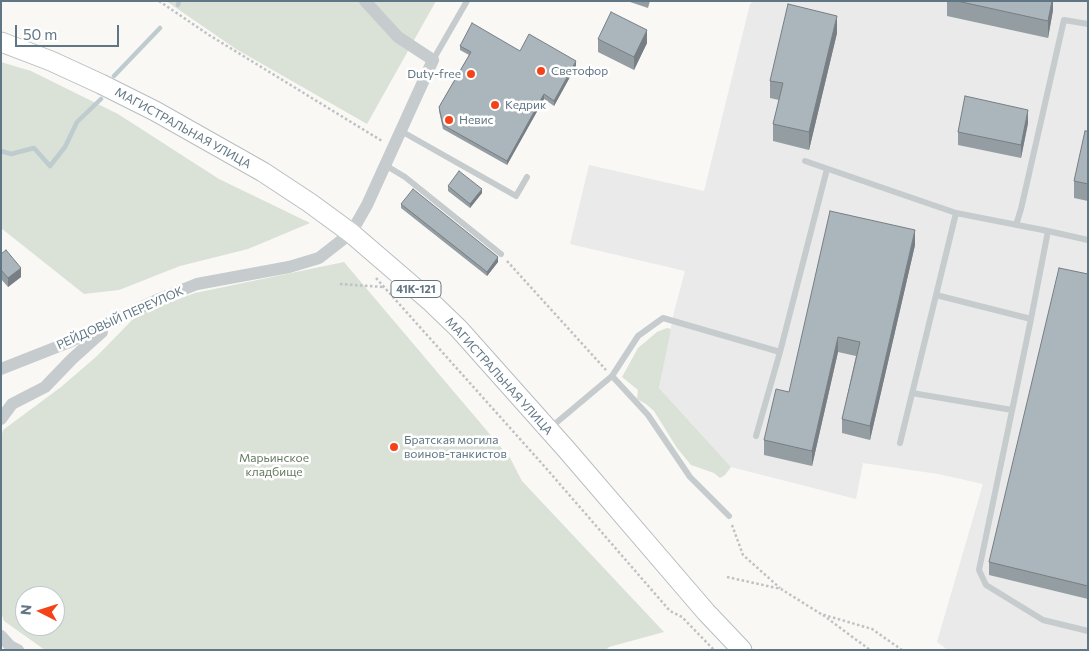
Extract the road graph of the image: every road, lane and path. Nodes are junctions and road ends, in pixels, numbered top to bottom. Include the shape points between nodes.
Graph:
1 (159, 1) edge
2 (365, 1) edge
3 (467, 1) edge
4 (1088, 24) edge
5 (1, 42) edge
6 (433, 60) junction
7 (401, 130) junction
8 (393, 148) junction
9 (805, 161) dead end
10 (385, 165) junction
11 (827, 169) junction
12 (528, 177) dead end
13 (956, 213) junction
14 (1016, 225) junction
15 (1048, 231) junction
16 (350, 233) junction
17 (1088, 240) edge
18 (501, 254) joint
19 (340, 284) dead end
20 (936, 295) junction
21 (123, 316) junction
22 (1031, 319) junction
23 (780, 352) junction
24 (1, 368) edge
25 (612, 376) junction
26 (912, 393) junction
27 (1012, 410) junction
28 (1, 419) edge
29 (548, 430) junction
30 (756, 436) dead end
31 (900, 443) dead end
32 (729, 516) joint
33 (727, 577) dead end
34 (781, 589) junction
35 (821, 614) junction
36 (1088, 632) edge
37 (1, 636) edge
38 (18, 650) edge
39 (714, 650) edge
40 (742, 650) edge
41 (870, 650) edge
42 (902, 650) edge

1 - 8 path via 210,36
2 - 6 street via 398,37
3 - 6 lane
4 - 14 lane via 1064,20
5 - 16 main road, МАГИСТРАЛЬНАЯ УЛИЦА / 41К-121 via 51,61 156,111 263,172
6 - 7 street, РЕЙДОВЫЙ ПЕРЕУЛОК
7 - 8 street, РЕЙДОВЫЙ ПЕРЕУЛОК
7 - 12 lane via 516,196
8 - 10 street, РЕЙДОВЫЙ ПЕРЕУЛОК
9 - 11 lane
10 - 16 street, РЕЙДОВЫЙ ПЕРЕУЛОК
10 - 18 lane via 405,177
11 - 13 lane
11 - 23 lane
13 - 14 lane
13 - 20 lane
14 - 15 lane
15 - 17 lane
15 - 22 lane
16 - 21 street, РЕЙДОВЫЙ ПЕРЕУЛОК via 319,258 289,267 197,284
16 - 29 main road, МАГИСТРАЛЬНАЯ УЛИЦА / 41К-121 via 430,301
18 - 25 path
19 - 39 path via 385,287 670,611 682,617
20 - 22 lane
20 - 26 lane
21 - 24 street, РЕЙДОВЫЙ ПЕРЕУЛОК via 67,343
21 - 28 street via 94,337 45,386 12,404
22 - 27 lane
23 - 25 lane via 662,318 638,336
23 - 30 lane
25 - 29 lane
25 - 32 lane via 648,415 690,477
26 - 27 lane
26 - 31 lane
27 - 36 lane via 978,570 986,584 1043,620
29 - 40 main road, МАГИСТРАЛЬНАЯ УЛИЦА / 41К-121
32 - 34 path via 743,555
33 - 34 path
34 - 35 path
35 - 41 path
35 - 42 path via 872,629
37 - 38 street

